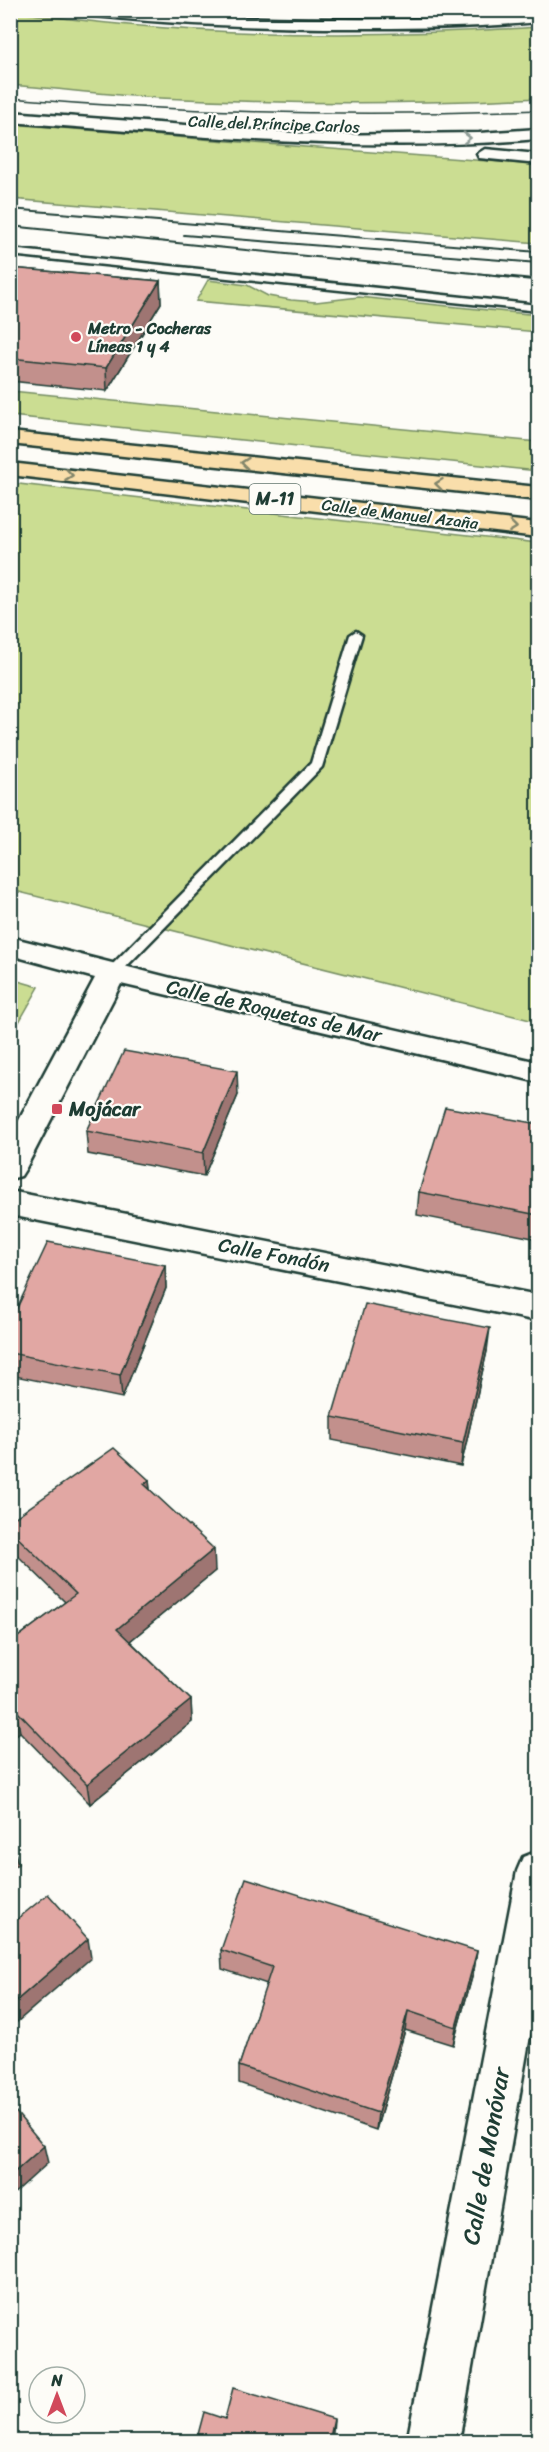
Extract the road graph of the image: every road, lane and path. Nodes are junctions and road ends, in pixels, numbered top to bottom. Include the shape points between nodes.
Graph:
1 (79, 10) edge
2 (262, 17) edge
3 (538, 18) edge
4 (10, 109) edge
5 (10, 117) edge
6 (538, 122) edge
7 (538, 134) edge
8 (321, 140) junction
9 (538, 159) edge
10 (10, 252) edge
11 (538, 308) edge
12 (10, 438) edge
13 (10, 469) edge
14 (538, 494) edge
15 (538, 530) edge
16 (356, 635) dead end
17 (10, 946) edge
18 (112, 973) junction
19 (538, 1072) edge
20 (10, 1168) edge
21 (10, 1203) edge
22 (538, 1308) edge
23 (538, 1871) edge
24 (433, 2442) edge

1 - 2 street via 190,20
2 - 3 street via 389,24
4 - 6 street, Calle del Príncipe Carlos via 319,126
5 - 8 street, Calle del Príncipe Carlos
8 -> 7 street, Calle del Príncipe Carlos
8 - 9 street, Calle del Príncipe Carlos
10 - 11 lane
14 -> 12 highway, Calle de Manuel Azaña / M-11
13 -> 15 highway, Calle de Manuel Azaña / M-11
16 - 18 lane via 317,764
17 - 18 street, Calle de Roquetas de Mar
18 - 19 street, Calle de Roquetas de Mar
18 - 20 street
21 - 22 street, Calle Fondón
23 - 24 street, Calle de Monóvar

